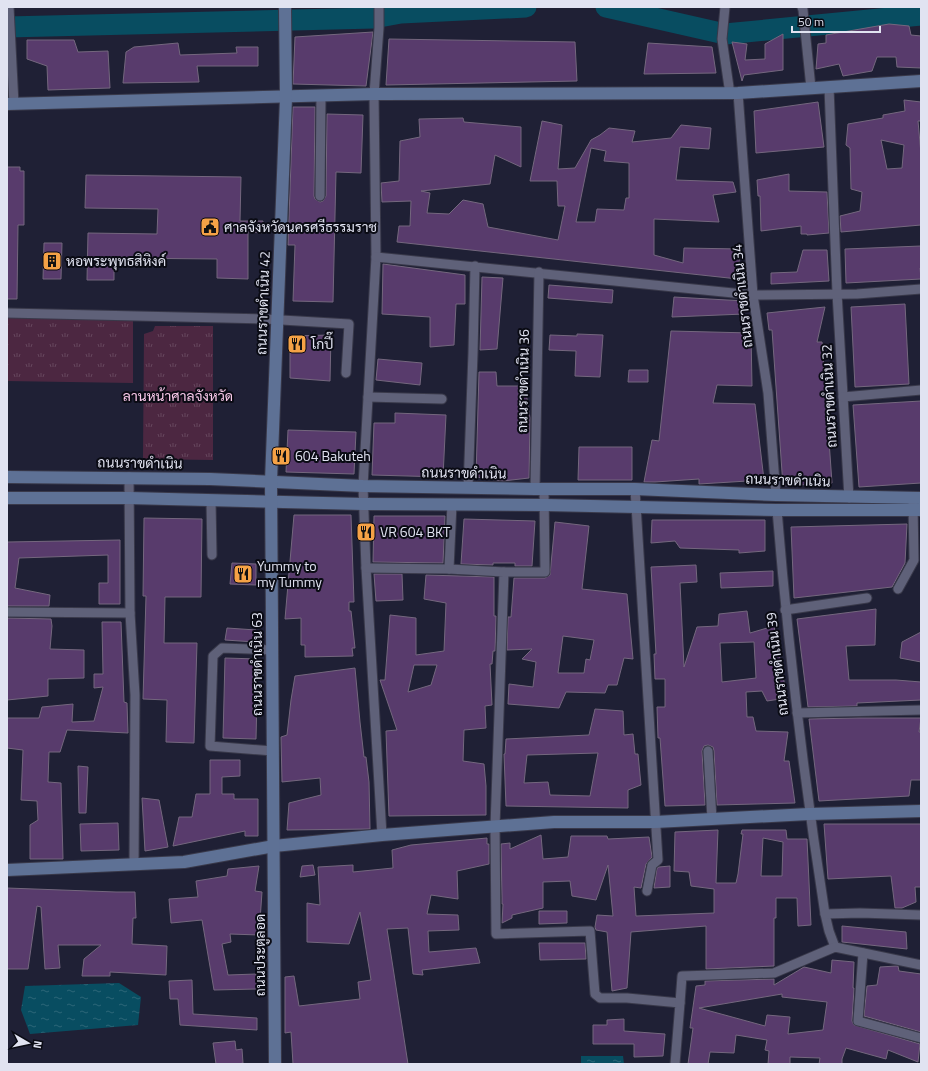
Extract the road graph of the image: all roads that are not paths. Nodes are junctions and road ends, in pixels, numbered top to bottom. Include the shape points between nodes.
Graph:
1 (285, 7) edge
2 (379, 7) edge
3 (724, 7) edge
4 (803, 9) edge
5 (9, 11) edge
6 (921, 81) edge
7 (829, 87) junction
8 (811, 88) junction
9 (374, 94) junction
10 (734, 94) junction
11 (321, 96) junction
12 (286, 98) junction
13 (10, 104) edge
14 (320, 196) dead end
15 (376, 257) junction
16 (475, 266) junction
17 (538, 272) junction
18 (921, 289) edge
19 (837, 293) junction
20 (753, 295) junction
21 (7, 313) edge
22 (277, 320) junction
23 (346, 373) dead end
24 (921, 390) edge
25 (368, 397) junction
26 (843, 397) junction
27 (442, 398) dead end
28 (7, 476) edge
29 (129, 477) junction
30 (271, 481) junction
31 (363, 486) junction
32 (468, 488) junction
33 (540, 489) junction
34 (635, 489) junction
35 (776, 496) junction
36 (7, 498) edge
37 (129, 498) junction
38 (849, 498) junction
39 (211, 501) junction
40 (271, 502) junction
41 (363, 504) junction
42 (452, 504) junction
43 (917, 504) edge
44 (545, 505) junction
45 (636, 507) junction
46 (777, 510) junction
47 (212, 555) dead end
48 (366, 568) junction
49 (449, 569) junction
50 (504, 572) junction
51 (898, 589) dead end
52 (866, 598) dead end
53 (785, 610) junction
54 (7, 612) edge
55 (130, 613) junction
56 (272, 650) junction
57 (921, 710) edge
58 (797, 713) junction
59 (273, 751) junction
60 (708, 751) dead end
61 (921, 811) edge
62 (809, 814) junction
63 (712, 819) junction
64 (655, 822) junction
65 (495, 827) junction
66 (382, 834) junction
67 (274, 846) junction
68 (134, 864) junction
69 (7, 870) edge
70 (647, 890) dead end
71 (825, 914) junction
72 (921, 915) edge
73 (835, 947) junction
74 (863, 952) junction
75 (921, 965) edge
76 (680, 1003) junction
77 (921, 1038) edge
78 (275, 1064) edge
79 (675, 1064) edge

1 - 12 street, ถนนราขดำเนิน 42
2 - 9 street via 380,28
3 - 10 street, ถนนราชดำเนิน 34 via 722,39
4 - 8 street
5 - 13 street
6 - 7 street
7 - 8 street
7 - 19 street, ถนนราขดำเนิน 32
8 - 10 street
9 - 10 street
9 - 11 street
9 - 15 street
10 - 20 street, ถนนราชดำเนิน 34
11 - 12 street
11 - 14 street
12 - 13 street
12 - 22 street, ถนนราขดำเนิน 42
15 - 16 street
15 - 25 street
16 - 17 street
16 - 32 street
17 - 20 street
17 - 33 street, ถนนราขดำเนิน 36
18 - 19 street
19 - 20 street
19 - 26 street, ถนนราขดำเนิน 32
20 - 35 street, ถนนราชดำเนิน 34 via 768,393
21 - 22 street
22 - 23 street via 349,324
22 - 30 street, ถนนราขดำเนิน 42
24 - 26 street
25 - 27 street
25 - 31 street
26 - 38 street, ถนนราขดำเนิน 32
28 - 29 street, ถนนราขดำเนิน
29 - 30 street, ถนนราขดำเนิน
29 - 37 street
30 - 31 street, ถนนราขดำเนิน
30 - 40 street, ถนนราขดำเนิน 63
31 - 32 street, ถนนราขดำเนิน
31 - 41 street
32 - 33 street, ถนนราขดำเนิน
33 - 34 street, ถนนราขดำเนิน
33 - 44 street, ถนนราขดำเนิน 36
34 - 35 street, ถนนราขดำเนิน
34 - 45 street
35 - 38 street, ถนนราขดำเนิน
35 - 46 street
36 - 37 street, ถนนราขดำเนิน
37 - 39 street, ถนนราขดำเนิน
37 - 55 street
38 - 43 street, ถนนราขดำเนิน
39 - 40 street, ถนนราขดำเนิน
39 - 47 street
40 - 41 street, ถนนราขดำเนิน
40 - 56 street, ถนนราขดำเนิน 63
41 - 42 street, ถนนราขดำเนิน
41 - 48 street
42 - 44 street, ถนนราขดำเนิน
42 - 49 street
43 - 46 street, ถนนราขดำเนิน
43 - 51 street via 914,560
44 - 45 street, ถนนราขดำเนิน
44 - 50 street, ถนนราขดำเนิน 36 via 545,572
45 - 46 street, ถนนราขดำเนิน
45 - 64 street
46 - 53 street, ถนนราชดำเนิน 39
48 - 49 street
48 - 66 street
49 - 50 street
50 - 65 street
52 - 53 street
53 - 58 street, ถนนราชดำเนิน 39
54 - 55 street
55 - 68 street via 135,695
56 - 59 street, ถนนราขดำเนิน 63
56 - 59 street via 222,648 213,656 210,746
57 - 58 street
58 - 62 street, ถนนราชดำเนิน 39
59 - 67 street, ถนนราขดำเนิน 63
60 - 63 street
61 - 62 street
62 - 63 street
62 - 71 street, ถนนราชดำเนิน 39
63 - 64 street
64 - 65 street via 554,822
64 - 70 street via 658,860 652,865
65 - 66 street
65 - 76 street via 496,934 590,931 595,994 600,998
66 - 67 street
67 - 68 street via 184,862
67 - 78 street, ถนนประตูลอด
68 - 69 street
71 - 72 street
71 - 73 street, ถนนราชดำเนิน 39
73 - 74 street
73 - 76 street via 774,973 682,976
74 - 75 street
74 - 77 street via 858,1020
76 - 79 street

